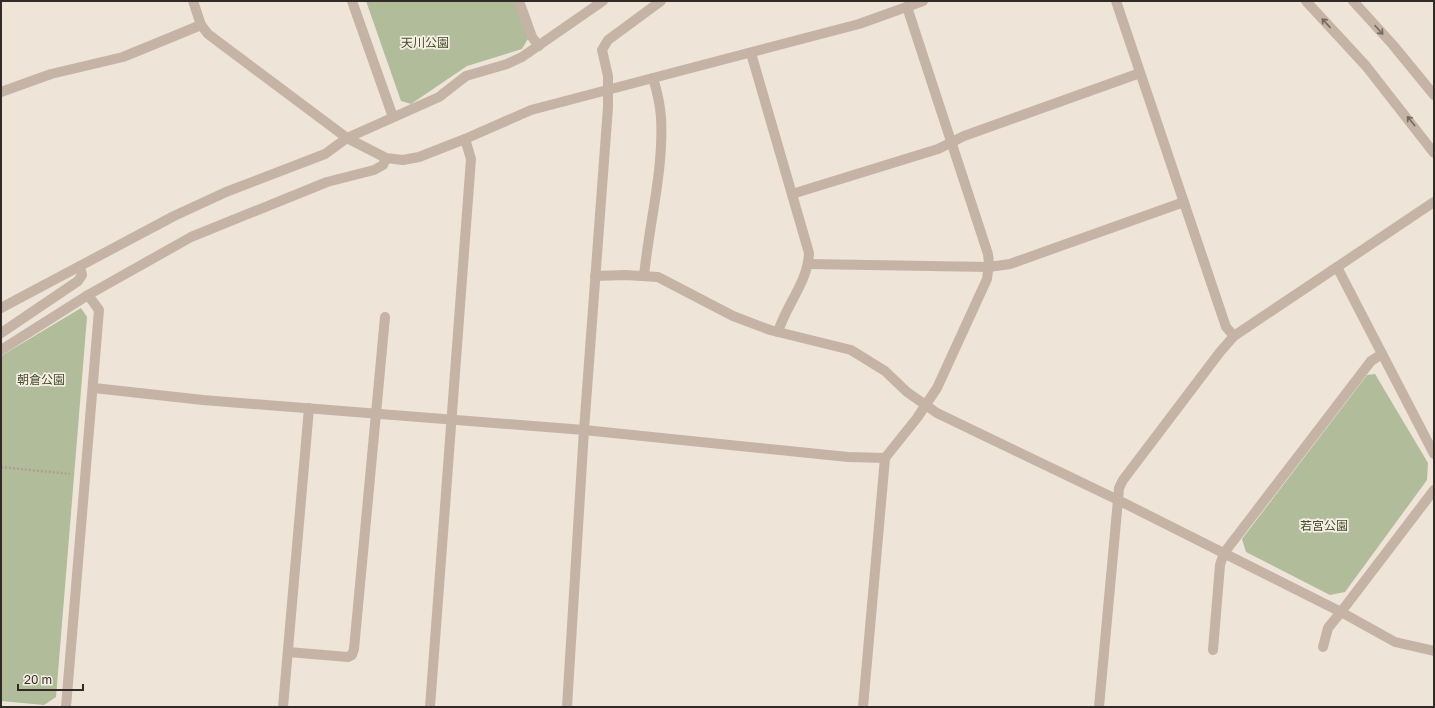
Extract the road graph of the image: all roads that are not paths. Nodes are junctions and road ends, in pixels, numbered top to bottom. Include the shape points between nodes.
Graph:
1 (193, 1) edge
2 (352, 1) edge
3 (519, 1) edge
4 (603, 1) edge
5 (662, 1) edge
6 (923, 1) edge
7 (1116, 1) edge
8 (1306, 1) edge
9 (1353, 1) edge
10 (907, 7) junction
11 (201, 25) junction
12 (539, 46) junction
13 (751, 53) junction
14 (1140, 73) junction
15 (653, 78) junction
16 (609, 89) junction
17 (1, 92) edge
18 (1434, 95) edge
19 (393, 117) junction
20 (347, 138) junction
21 (465, 139) junction
22 (951, 142) junction
23 (1434, 153) edge
24 (386, 158) junction
25 (792, 194) junction
26 (1184, 202) junction
27 (1434, 202) edge
28 (809, 264) junction
29 (80, 266) junction
30 (989, 267) junction
31 (1337, 268) junction
32 (596, 276) junction
33 (644, 276) junction
34 (88, 295) junction
35 (1, 308) edge
36 (384, 317) dead end
37 (778, 332) junction
38 (1, 333) edge
39 (1234, 336) junction
40 (1, 350) edge
41 (1382, 354) junction
42 (94, 388) junction
43 (926, 405) junction
44 (309, 408) junction
45 (375, 413) junction
46 (452, 419) junction
47 (584, 430) junction
48 (1434, 454) edge
49 (885, 458) junction
50 (1434, 490) edge
51 (1118, 500) junction
52 (1224, 553) junction
53 (1341, 612) junction
54 (1323, 647) dead end
55 (1213, 650) dead end
56 (1434, 651) edge
57 (288, 652) junction
58 (66, 707) edge
59 (283, 707) edge
60 (430, 707) edge
61 (566, 707) edge
62 (863, 707) edge
63 (1100, 707) edge

1 - 11 street
2 - 19 street
3 - 12 street via 532,37
4 - 12 street
5 - 16 street via 604,45 603,57
6 - 10 street
7 - 14 street
23 -> 8 street via 1366,66
9 -> 18 street
10 - 13 street via 859,24
10 - 22 street
11 - 17 street via 123,57 51,74
11 - 20 street via 208,34
12 - 19 street via 507,64 466,76 439,97
13 - 15 street
13 - 25 street
14 - 22 street
14 - 26 street
15 - 16 street
15 - 33 street via 659,104 661,133 655,205
16 - 21 street via 531,110
16 - 32 street
19 - 20 street
20 - 24 street
20 - 29 street via 325,154 226,192 180,213
21 - 24 street via 419,157 403,160
21 - 46 street via 471,159
22 - 25 street via 938,149
22 - 30 street via 988,254
24 - 34 street via 383,166 374,170 327,182 191,237
25 - 28 street via 809,253
26 - 30 street via 1010,264
26 - 39 street via 1226,327
27 - 31 street
28 - 30 street
28 - 37 street via 782,318
29 - 35 street
29 - 38 street via 82,275 78,281
30 - 43 street via 981,293 937,388
31 - 39 street
31 - 41 street
32 - 33 street
32 - 47 street
33 - 37 street via 658,278 733,316
34 - 40 street
34 - 42 street via 99,310
36 - 45 street
37 - 43 street via 851,350 885,371
39 - 51 street via 1123,480
41 - 48 street
41 - 52 street via 1371,361
42 - 44 street
42 - 58 street
43 - 49 street
43 - 51 street via 937,413
44 - 45 street
44 - 57 street
45 - 46 street
45 - 57 street via 352,655 348,657
46 - 47 street
46 - 60 street
47 - 49 street via 848,457
47 - 61 street
49 - 62 street
50 - 53 street
51 - 52 street
51 - 63 street
52 - 53 street
52 - 55 street via 1220,565
53 - 54 street via 1328,628
53 - 56 street via 1395,642
57 - 59 street

